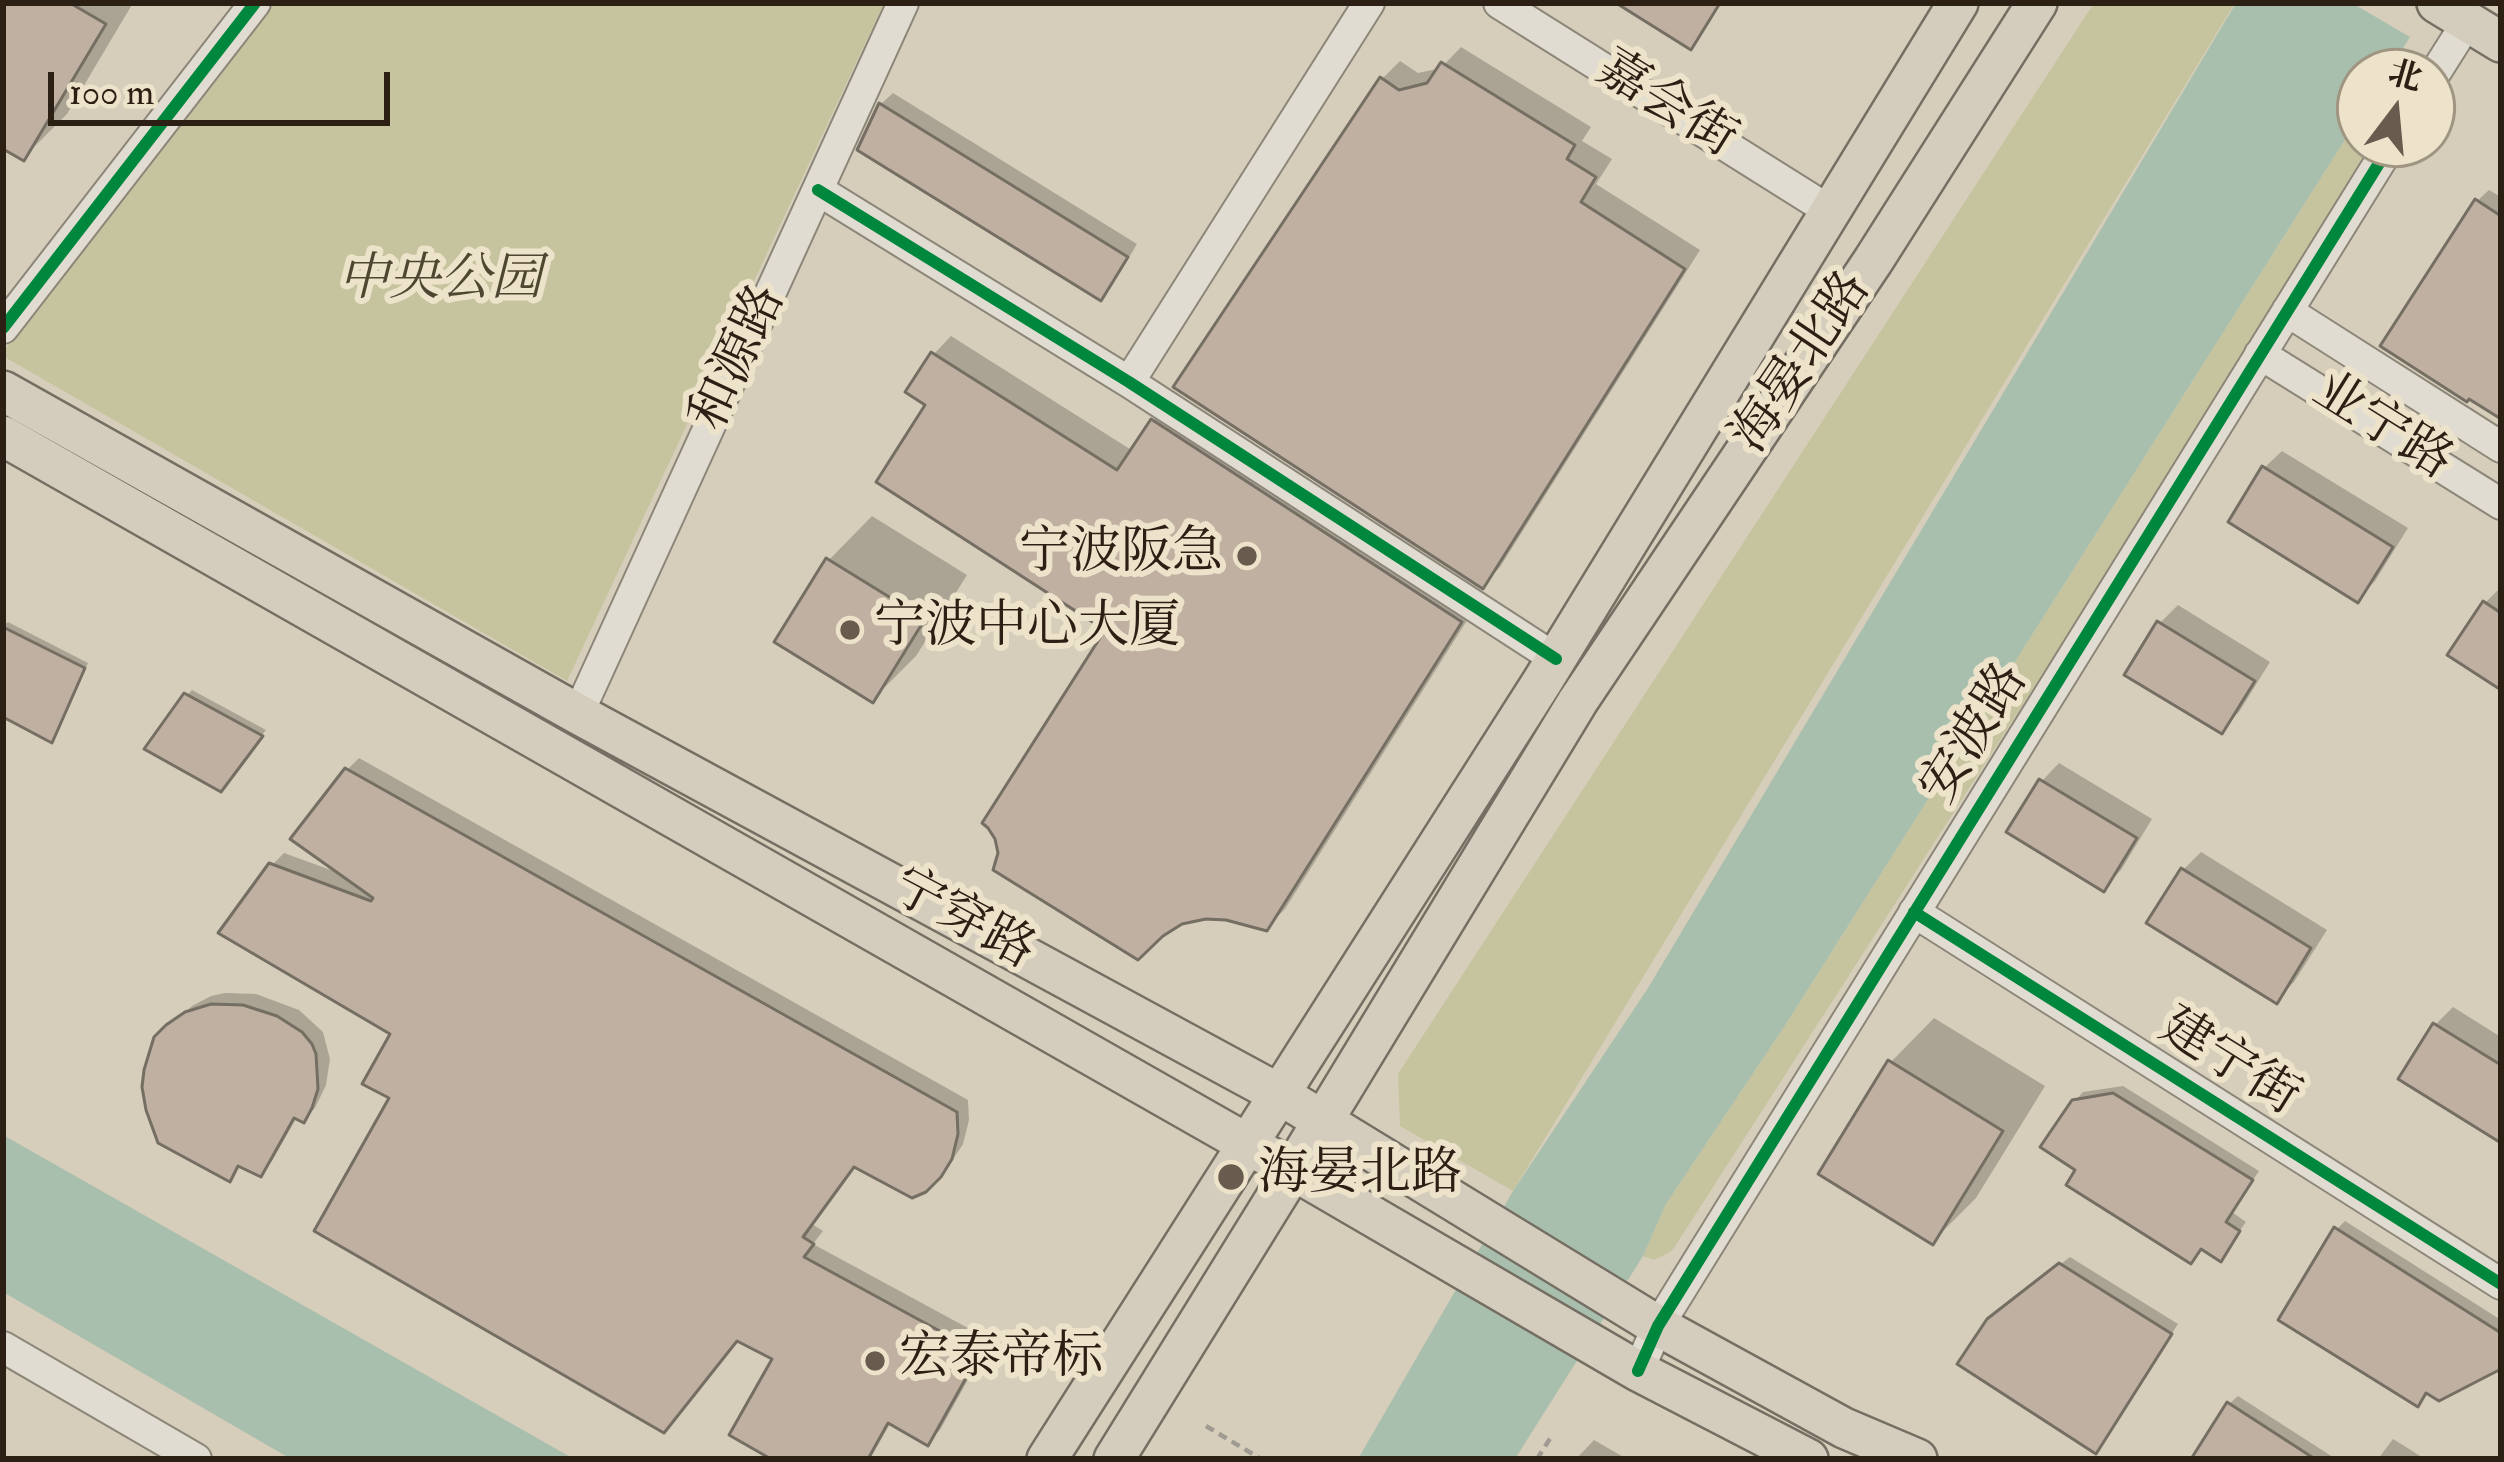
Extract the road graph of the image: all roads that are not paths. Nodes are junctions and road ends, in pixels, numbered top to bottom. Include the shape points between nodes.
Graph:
1 (255, 3) edge
2 (903, 3) edge
3 (1370, 3) edge
4 (1499, 3) edge
5 (1958, 3) edge
6 (2037, 3) edge
7 (2469, 22) edge
8 (2452, 48) edge
9 (2376, 168) edge
10 (818, 190) junction
11 (1830, 211) junction
12 (2287, 311) junction
13 (3, 328) edge
14 (2260, 354) junction
15 (1129, 382) junction
16 (3, 391) edge
17 (3, 436) edge
18 (2501, 447) edge
19 (2501, 504) edge
20 (1556, 658) junction
21 (578, 715) junction
22 (1914, 912) junction
23 (1280, 1094) junction
24 (1323, 1120) junction
25 (1248, 1144) junction
26 (1293, 1170) junction
27 (2501, 1284) edge
28 (1658, 1326) junction
29 (3, 1347) edge
30 (1638, 1371) junction
31 (196, 1459) edge
32 (1047, 1459) edge
33 (1114, 1459) edge
34 (1808, 1459) edge
35 (1917, 1459) edge

1 - 13 street
2 - 10 street, 和源路
3 - 15 street
4 - 11 street, 嘉会街
5 - 11 main road, 海晏北路
6 - 24 main road, 海晏北路 via 1578,701
7 - 8 street
9 - 12 street, 安波路
10 - 15 street
10 - 21 street, 和源路
11 - 20 main road, 海晏北路
12 - 14 street, 安波路
12 - 18 street, 业宁路
14 - 19 street, 业宁路
14 - 22 street, 安波路
15 - 20 street
16 - 21 main road, 宁穿路
17 - 25 main road, 宁穿路
20 - 23 main road, 海晏北路
21 - 23 main road, 宁穿路
22 - 27 street, 建宁街
22 - 28 street, 安波路
23 - 24 main road, 宁穿路
23 - 25 main road, 海晏北路
24 - 26 main road, 海晏北路
24 - 28 main road, 宁穿路
25 - 26 main road, 宁穿路
25 - 32 main road, 海晏北路
26 - 30 main road, 宁穿路
26 - 33 main road, 海晏北路
28 - 30 street, 安波路
28 - 35 main road, 宁穿路
29 - 31 street
30 - 34 main road, 宁穿路

